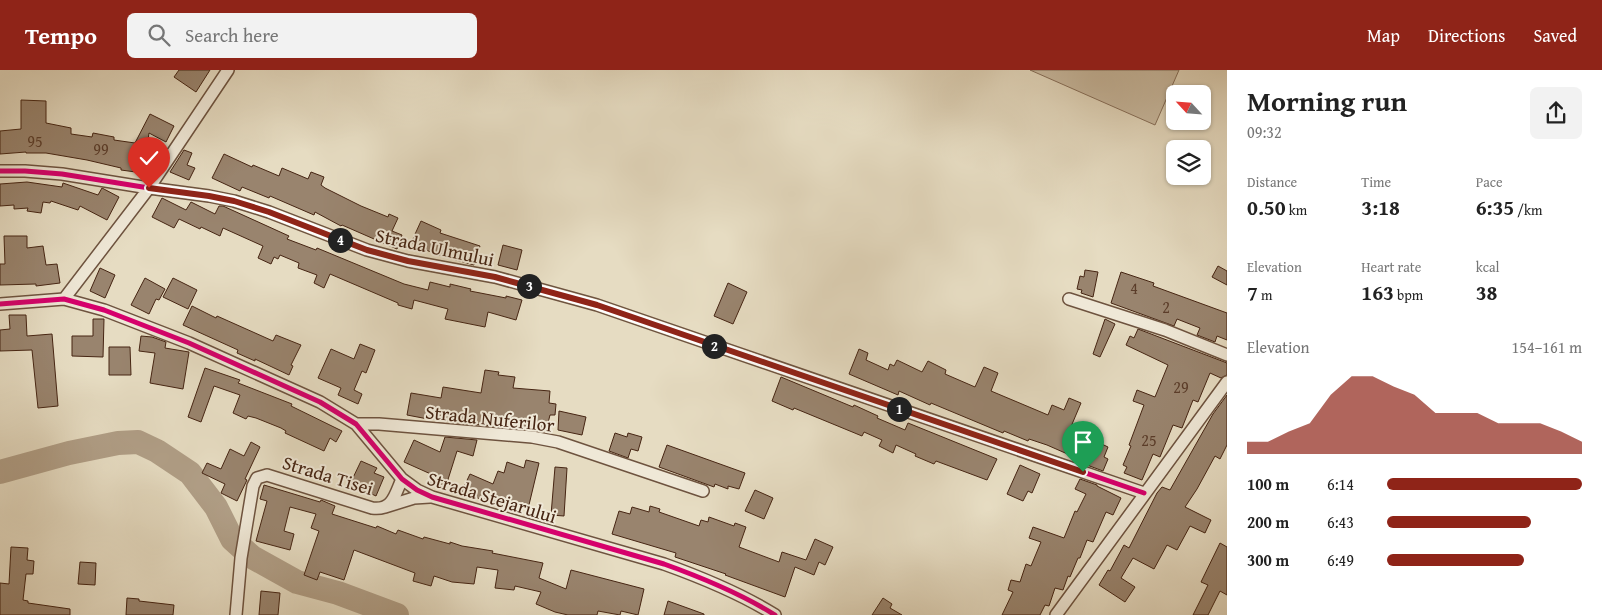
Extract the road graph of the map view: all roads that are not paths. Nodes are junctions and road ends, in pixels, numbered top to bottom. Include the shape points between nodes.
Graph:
1 (228, 70) edge
2 (0, 171) edge
3 (149, 188) junction
4 (64, 299) junction
5 (1069, 299) dead end
6 (0, 304) edge
7 (1227, 355) edge
8 (1227, 382) edge
9 (356, 424) junction
10 (402, 479) junction
11 (703, 491) dead end
12 (1144, 493) junction
13 (432, 497) junction
14 (386, 507) junction
15 (236, 615) edge
16 (775, 615) edge
17 (1056, 615) edge

1 - 3 street
2 - 3 street, Strada Ulmului via 62,174
3 - 4 street
3 - 12 street, Strada Ulmului via 234,201 367,250 495,277 597,305
4 - 6 street, Strada Stejarului
4 - 9 street, Strada Stejarului via 104,310 189,343 320,402
5 - 7 street via 1165,330
8 - 12 street
9 - 10 street, Strada Stejarului
9 - 11 street, Strada Nuferilor via 532,437 558,442
10 - 13 street, Strada Stejarului
10 - 14 street, Strada Tisei
12 - 17 street
13 - 14 street via 414,498
13 - 16 street, Strada Stejarului via 664,564 698,576
14 - 15 street, Strada Tisei via 372,508 261,475 254,486 244,537

